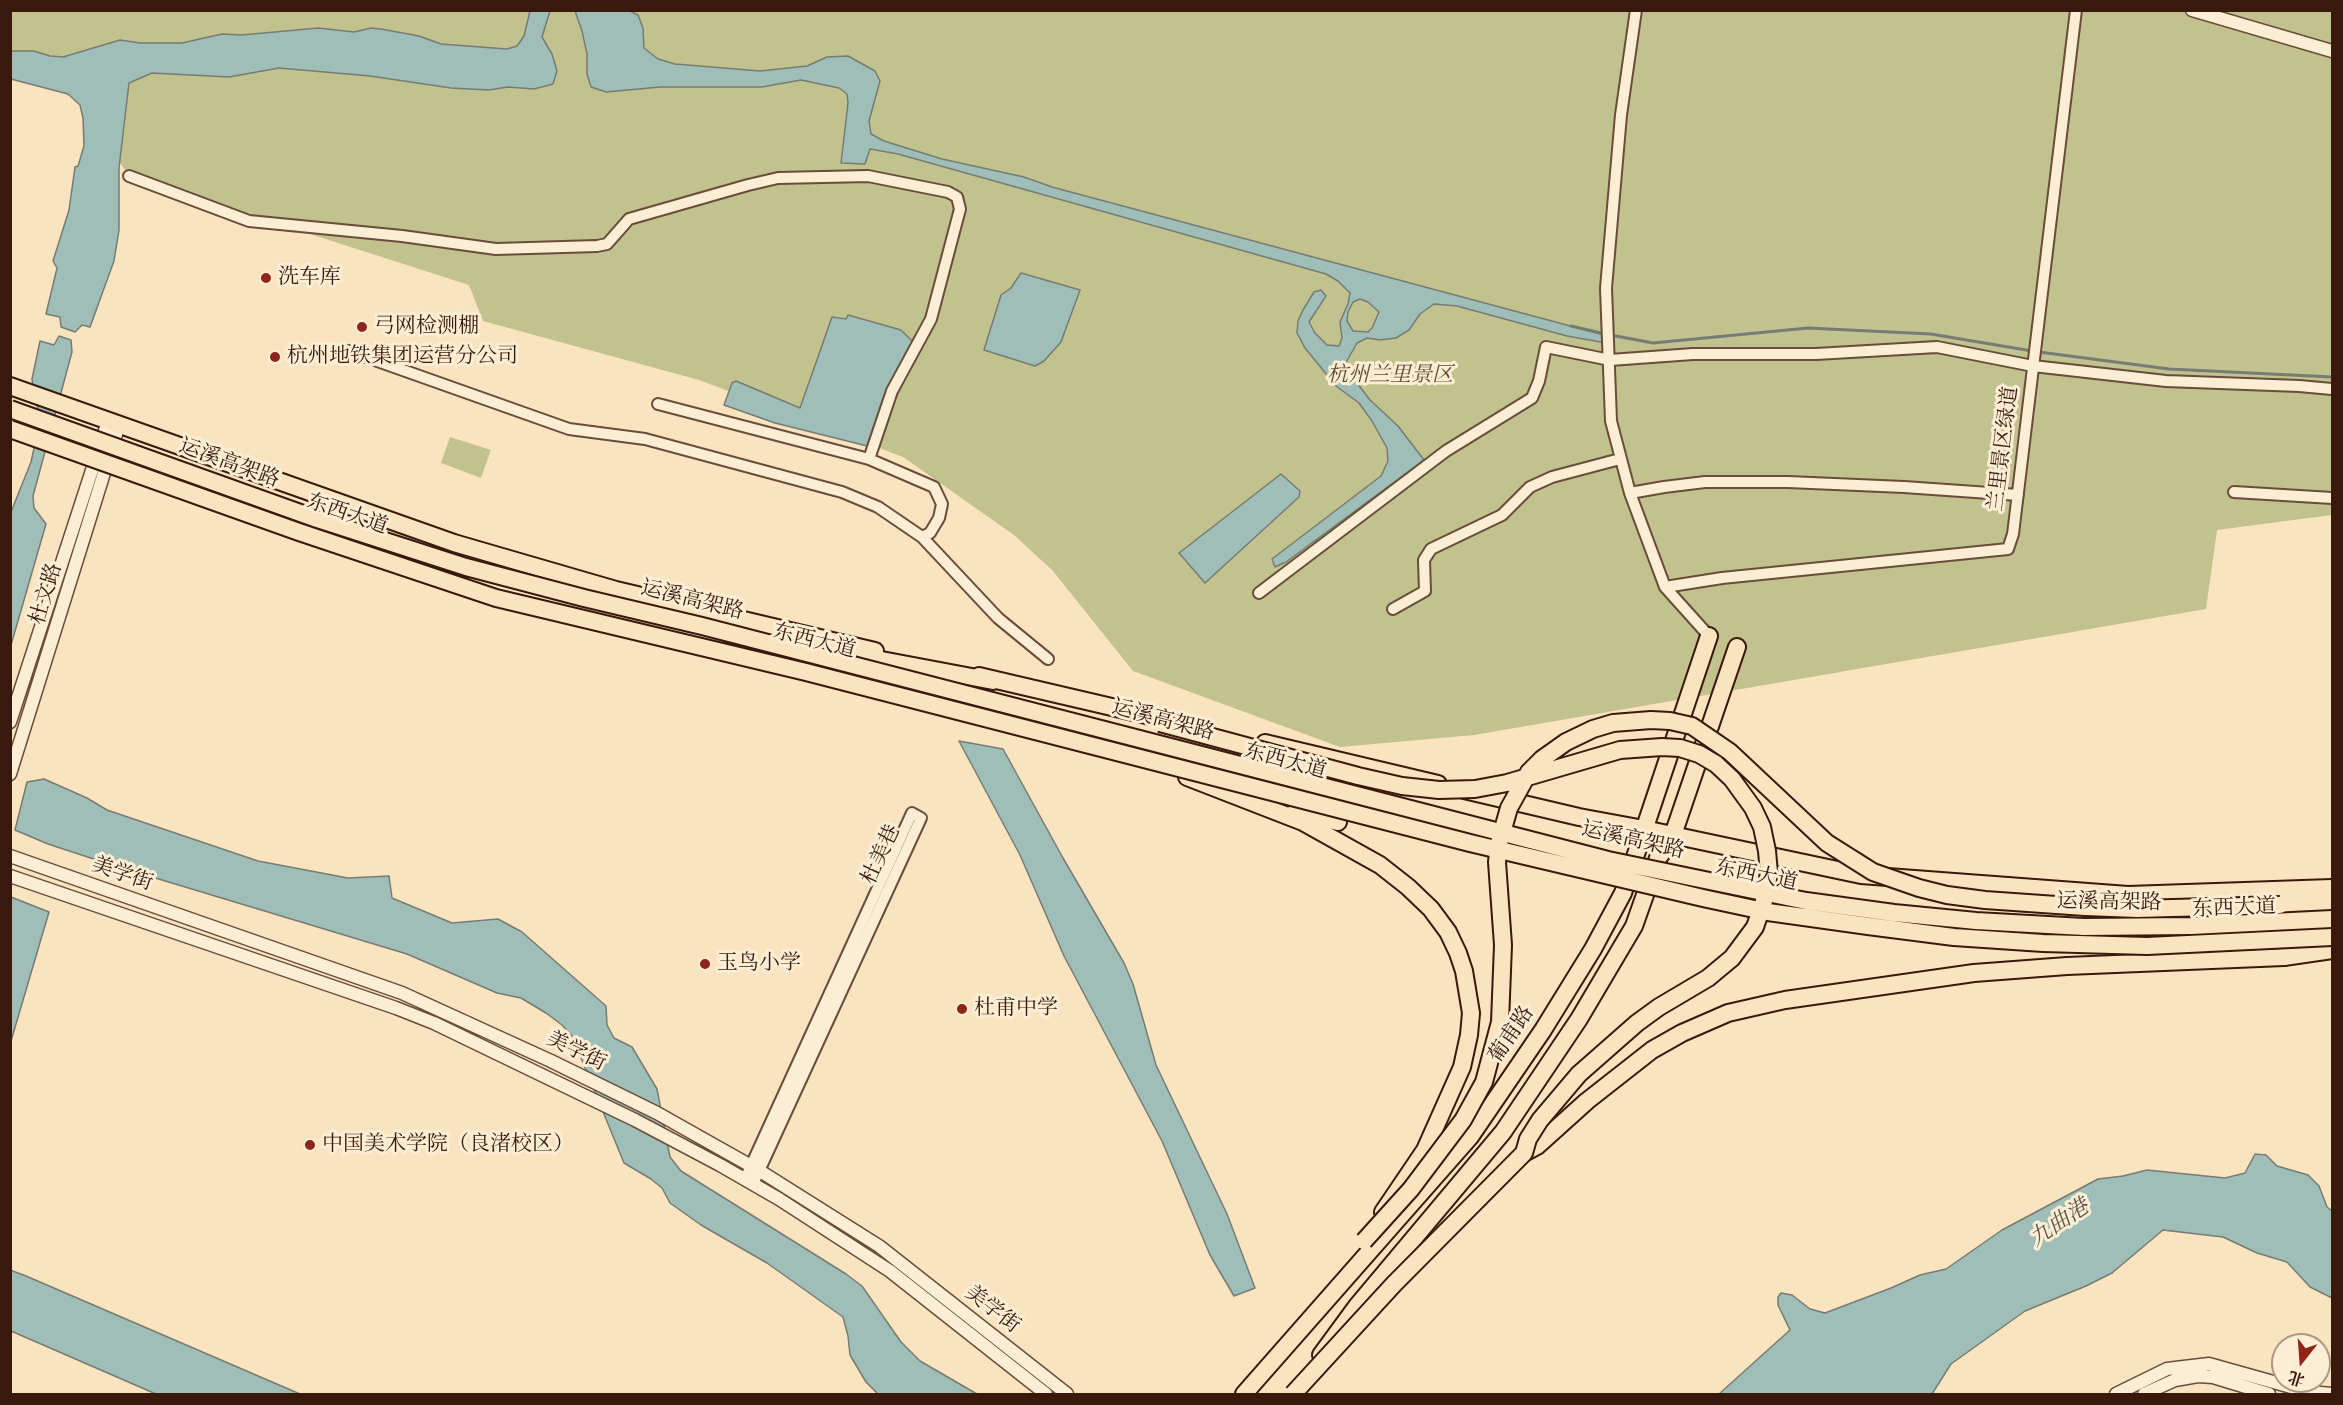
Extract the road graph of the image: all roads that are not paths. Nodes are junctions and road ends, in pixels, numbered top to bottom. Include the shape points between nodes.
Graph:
1 (1636, 10) edge
2 (2076, 10) edge
3 (2192, 10) edge
4 (2332, 51) edge
5 (129, 176) dead end
6 (349, 351) dead end
7 (1610, 360) junction
8 (2033, 362) junction
9 (10, 386) edge
10 (2332, 389) edge
11 (658, 404) dead end
12 (10, 409) edge
13 (10, 419) edge
14 (114, 423) junction
15 (10, 429) edge
16 (104, 452) junction
17 (868, 459) junction
18 (1620, 459) junction
19 (2234, 492) dead end
20 (1630, 493) junction
21 (2018, 495) junction
22 (2332, 498) edge
23 (922, 537) junction
24 (1665, 587) junction
25 (1259, 593) dead end
26 (1393, 609) dead end
27 (702, 626) junction
28 (1709, 636) joint
29 (699, 646) junction
30 (1737, 647) dead end
31 (1048, 659) dead end
32 (10, 722) edge
33 (10, 774) edge
34 (1187, 777) junction
35 (1338, 822) dead end
36 (1644, 829) junction
37 (1673, 835) junction
38 (10, 856) edge
39 (1630, 873) junction
40 (10, 876) edge
41 (1652, 878) junction
42 (2332, 888) edge
43 (2332, 903) edge
44 (2332, 920) edge
45 (2332, 927) edge
46 (2332, 937) edge
47 (2332, 950) edge
48 (1524, 1153) junction
49 (755, 1168) junction
50 (749, 1182) junction
51 (1364, 1241) junction
52 (2332, 1394) edge
53 (1046, 1395) edge
54 (1067, 1395) edge
55 (1242, 1395) edge
56 (1292, 1395) edge
57 (2116, 1395) edge
58 (2144, 1395) edge
59 (2269, 1395) edge

1 - 7 street via 1621,115 1606,288
2 - 8 street, 兰里景区绿道
3 - 4 street
5 - 17 street via 249,221 496,249 607,244 629,219 778,178 868,176 948,192 957,197 960,209 931,319 892,391
6 - 23 street via 569,429 645,439 842,492 878,507
7 - 8 street via 1937,347
7 - 18 street via 1611,421
7 - 25 street via 1546,347 1532,398 1446,451
8 - 10 street via 2166,381
8 - 21 street, 兰里景区绿道
9 - 14 main road
11 - 17 street
12 - 27 main road, 运溪高架路, bridge via 317,519 466,567
13 - 16 main road, 东西大道
14 - 16 street, 杜文路
14 - 36 main road via 454,543 616,590 1579,817
15 - 29 main road, 运溪高架路, bridge via 496,598
16 - 32 street, 杜文路
16 - 33 street, 杜文路
16 - 39 main road, 东西大道 via 471,579
17 - 23 street via 934,487 942,504 939,518 930,533
18 - 20 street
18 - 26 street via 1552,477 1530,487 1502,515 1431,549 1424,560 1425,591
19 - 22 street
20 - 21 street via 1705,482 1788,482
20 - 24 street
21 - 24 street, 兰里景区绿道 via 2008,549
23 - 31 street via 998,618
24 - 28 street
27 - 44 main road, 运溪高架路, bridge via 1482,829 1806,901 1976,921 2084,927
27 - 48 main road, bridge via 1065,697 1358,776 1421,789 1491,786 1643,747 1680,748 1716,764 1743,793 1762,827 1769,873 1755,927 1721,968 1637,1023 1579,1074 1540,1120
28 - 36 main road, 葡甫路
29 - 34 main road, bridge
29 - 46 main road, 运溪高架路, bridge via 1470,843 1768,912 1954,937 2043,943 2147,946
30 - 37 main road
34 - 35 main road
34 - 51 main road, bridge via 1303,822 1380,865 1431,909 1458,953 1471,1013 1462,1067 1425,1150
36 - 37 main road
36 - 39 main road, 葡甫路
37 - 41 main road via 1658,858
37 - 42 main road via 1861,875 2128,895
38 - 49 street, 美学街 via 402,993 657,1113
39 - 41 main road, 东西大道
39 - 55 main road, 葡甫路 via 1593,949 1544,1030 1470,1137
40 - 50 street, 美学街 via 434,1023 635,1120
41 - 45 main road, 东西大道 via 1798,908 1940,927 2090,936
41 - 56 main road via 1634,926 1579,1019 1503,1132 1357,1306
43 - 51 main road, bridge via 2106,908 1938,893 1873,872 1827,843 1730,752 1692,726 1643,721 1593,729 1542,759 1529,772 1509,808 1497,861 1503,945 1500,1022 1484,1082 1463,1120 1411,1189
47 - 48 main road via 2284,957 1974,973 1785,1000 1728,1013 1652,1050
48 - 56 main road, bridge via 1394,1284
49 - 49 street, 杜美巷 via 912,813 921,818
49 - 50 street, 杜美巷
49 - 54 street, 美学街 via 879,1246
50 - 53 street, 美学街 via 890,1270
51 - 55 main road
52 - 57 street via 2309,1392 2209,1364 2167,1369
58 - 59 street via 2175,1380 2198,1376

